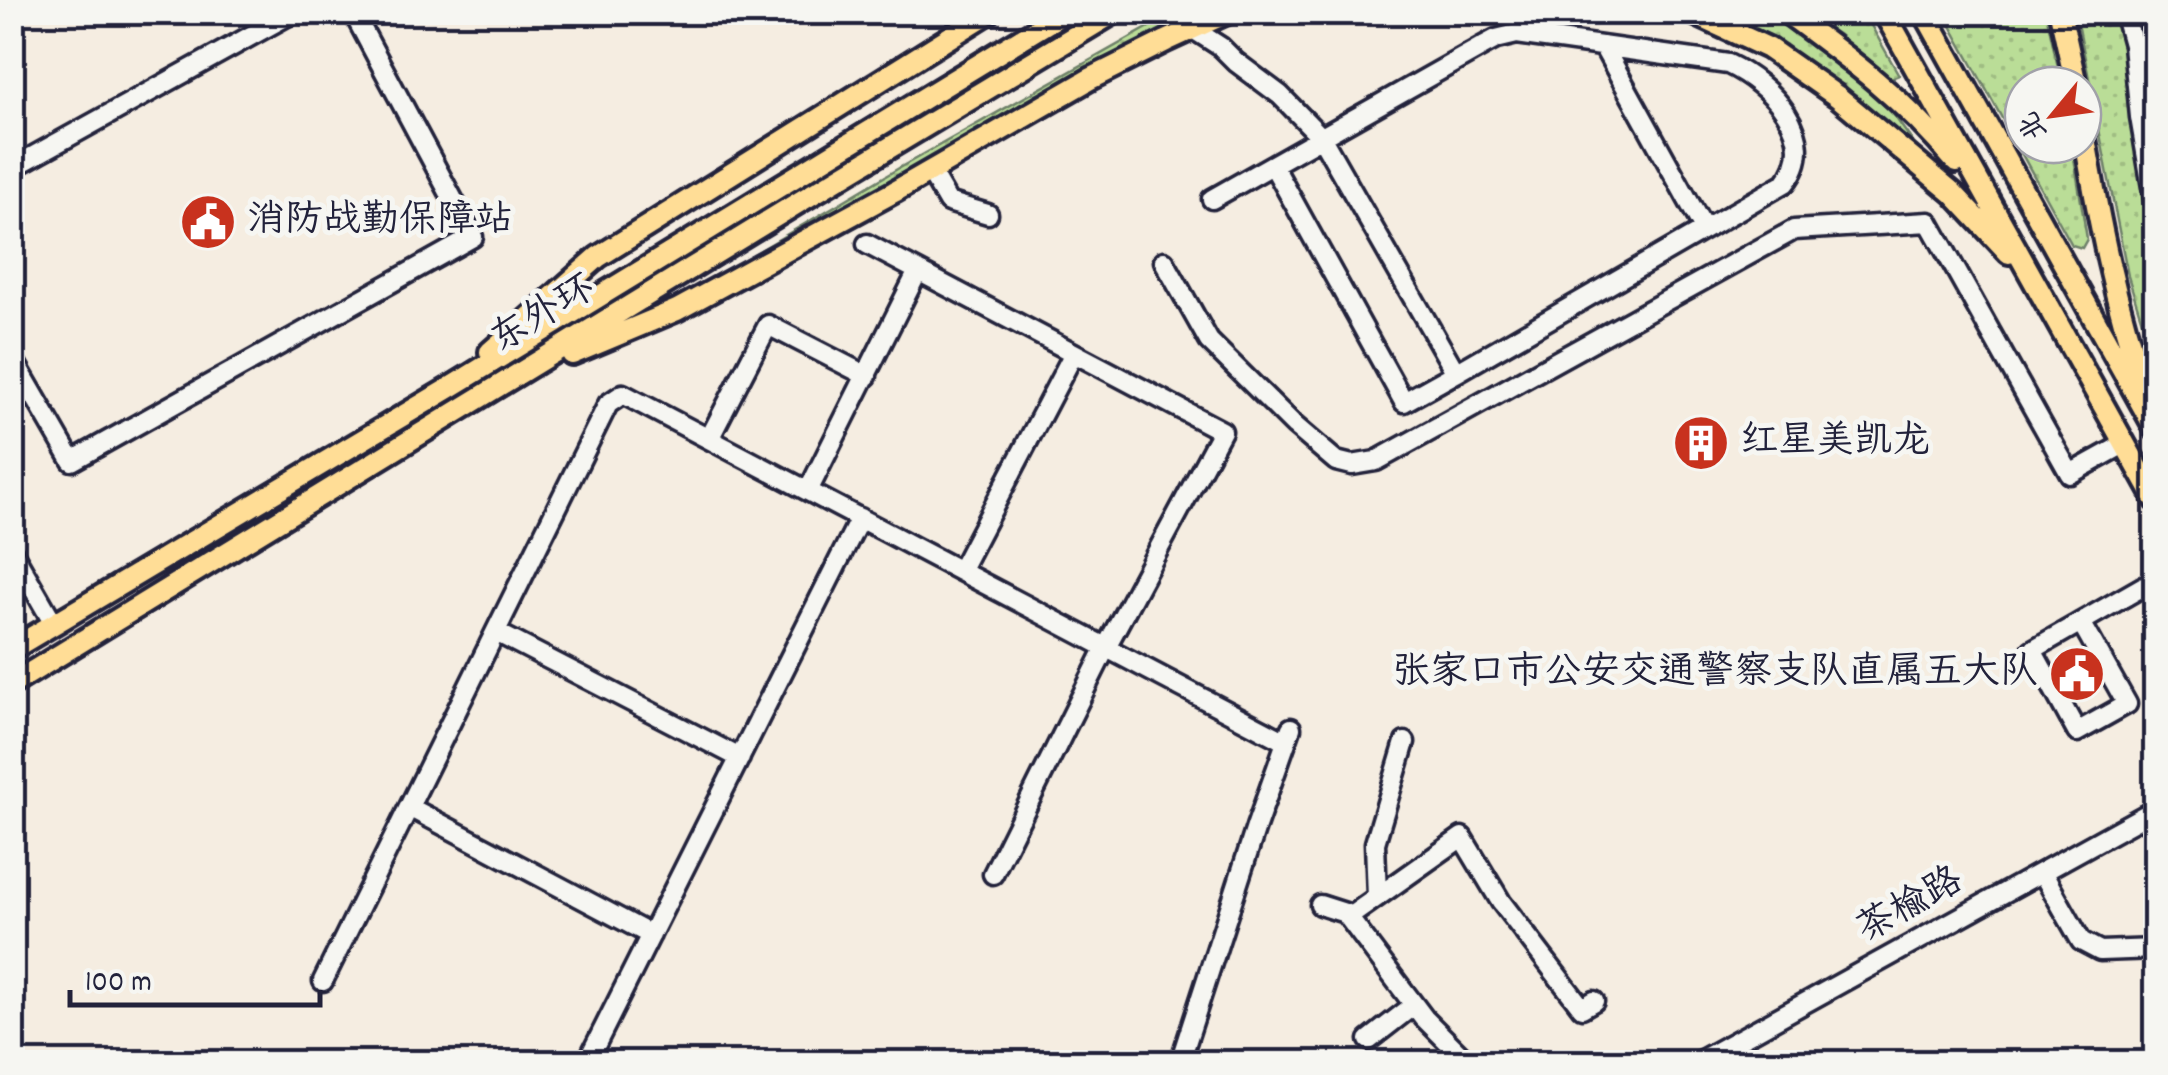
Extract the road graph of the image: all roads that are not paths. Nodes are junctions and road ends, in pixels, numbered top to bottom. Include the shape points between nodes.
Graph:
1 (294, 12) edge
2 (353, 12) edge
3 (990, 12) edge
4 (1116, 12) edge
5 (1126, 12) edge
6 (1229, 12) edge
7 (1690, 12) edge
8 (1786, 12) edge
9 (1884, 12) edge
10 (1924, 12) edge
11 (2060, 12) edge
12 (2124, 12) edge
13 (1063, 14) edge
14 (1193, 28) junction
15 (1072, 38) junction
16 (1603, 46) junction
17 (2072, 65) edge
18 (1320, 138) junction
19 (1273, 164) junction
20 (2089, 165) edge
21 (12, 168) edge
22 (930, 171) junction
23 (1212, 198) dead end
24 (2156, 211) edge
25 (988, 214) dead end
26 (2001, 223) junction
27 (1704, 229) junction
28 (866, 244) dead end
29 (1164, 261) dead end
30 (918, 271) junction
31 (2044, 300) junction
32 (1074, 353) junction
33 (12, 357) edge
34 (1456, 373) junction
35 (867, 376) junction
36 (451, 387) junction
37 (462, 407) junction
38 (2156, 421) edge
39 (2156, 430) edge
40 (708, 439) junction
41 (2124, 444) junction
42 (808, 491) junction
43 (2156, 500) edge
44 (860, 518) junction
45 (12, 551) edge
46 (960, 571) junction
47 (2156, 579) edge
48 (2081, 622) junction
49 (54, 624) junction
50 (496, 632) junction
51 (1106, 647) junction
52 (12, 649) edge
53 (13, 683) edge
54 (1405, 742) dead end
55 (740, 758) junction
56 (409, 807) junction
57 (2156, 809) edge
58 (2042, 872) junction
59 (993, 874) dead end
60 (1378, 897) junction
61 (1320, 905) dead end
62 (1348, 917) junction
63 (651, 934) junction
64 (2156, 949) edge
65 (323, 981) dead end
66 (1594, 1001) dead end
67 (1414, 1004) junction
68 (1368, 1040) dead end
69 (1730, 1045) junction
70 (587, 1062) edge
71 (1180, 1062) edge
72 (1468, 1062) edge
73 (1698, 1062) edge
74 (1740, 1062) edge

1 - 21 street
2 - 33 street via 474,237 72,461
3 - 36 main road via 598,257
4 - 15 main road, 东外环
5 - 15 main road
6 - 14 main road
7 - 31 main road via 1768,48 1892,139 1953,192
8 - 26 main road via 1895,95
9 - 26 main road
10 - 39 main road
11 - 17 main road
12 - 24 street
13 - 36 main road
14 - 18 street via 1280,95
14 - 22 main road
15 - 37 main road, 东外环
16 - 18 street via 1517,34 1496,39
16 - 27 street
16 - 27 street via 1728,64 1767,89 1793,126 1798,158 1785,183
18 - 19 street
18 - 34 street
19 - 23 street
19 - 34 street via 1404,402
20 - 38 main road via 2127,339
22 - 25 street via 948,202
22 - 37 main road via 677,310
26 - 31 main road
27 - 34 street
28 - 30 street
29 - 41 street via 1209,341 1294,426 1336,461 1352,465 1376,461 1794,230 1929,222 2070,474
30 - 32 street
30 - 35 street
31 - 41 main road
32 - 46 street
32 - 51 street via 1222,431
35 - 40 street via 768,325
35 - 42 street
36 - 49 main road
37 - 53 main road, 东外环
40 - 42 street
40 - 50 street via 623,394 608,404
41 - 43 main road
42 - 44 street
44 - 46 street
44 - 55 street
45 - 49 street
46 - 51 street
47 - 48 street
48 - 48 street via 2032,650 2077,732 2127,704
49 - 52 main road
50 - 55 street
50 - 56 street
51 - 59 street
51 - 71 street via 1288,735
54 - 60 street via 1375,843
55 - 63 street
56 - 63 street
56 - 65 street
57 - 58 street, 茶榆路
58 - 64 street via 2081,941 2100,951
58 - 69 street, 茶榆路
60 - 62 street
60 - 66 street via 1462,837 1501,902 1582,1008
61 - 62 street
62 - 67 street
63 - 70 street
67 - 68 street
67 - 72 street
69 - 73 street, 茶榆路
69 - 74 street

